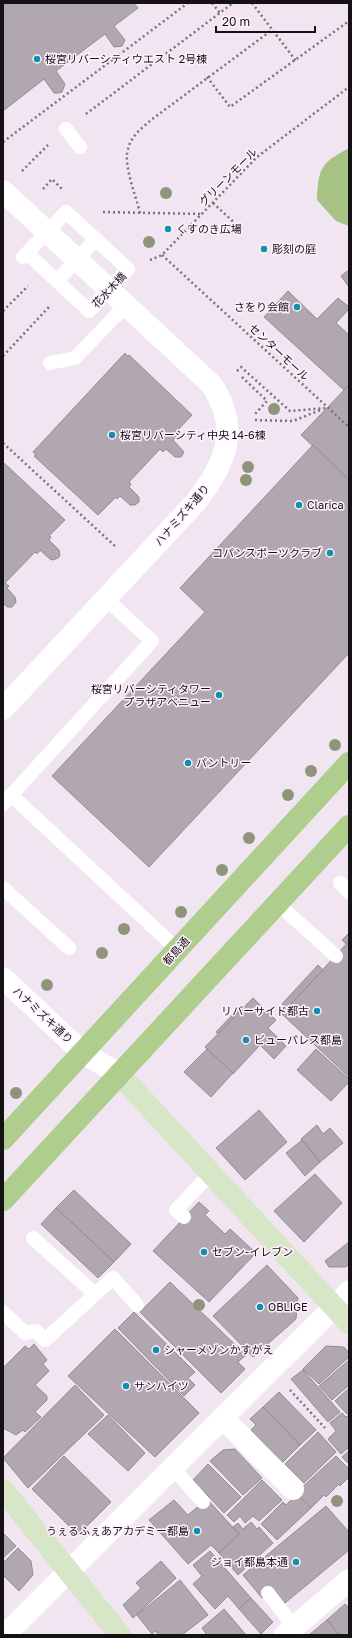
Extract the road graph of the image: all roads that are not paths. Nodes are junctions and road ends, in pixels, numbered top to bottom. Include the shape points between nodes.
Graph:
1 (66, 129) road end
2 (80, 147) dead end
3 (3, 191) edge
4 (96, 239) junction
5 (62, 285) junction
6 (126, 306) junction
7 (50, 363) dead end
8 (106, 599) junction
9 (3, 709) edge
10 (349, 763) edge
11 (7, 800) edge
12 (349, 826) edge
13 (3, 888) edge
14 (277, 903) junction
15 (69, 948) dead end
16 (178, 949) junction
17 (336, 956) dead end
18 (3, 978) edge
19 (83, 1053) junction
20 (119, 1074) junction
21 (3, 1139) edge
22 (211, 1173) junction
23 (3, 1200) edge
24 (184, 1217) dead end
25 (33, 1238) dead end
26 (96, 1294) junction
27 (342, 1300) edge
28 (137, 1306) dead end
29 (3, 1312) edge
30 (349, 1323) edge
31 (223, 1418) junction
32 (173, 1468) junction
33 (293, 1489) dead end
34 (3, 1490) edge
35 (203, 1502) dead end
36 (68, 1571) junction
37 (349, 1580) edge
38 (268, 1593) dead end
39 (289, 1631) edge
40 (5, 1635) edge
41 (120, 1635) edge

1 - 2 lane
3 - 6 street, ハナミズキ通り
4 - 5 lane
4 - 5 lane, 花水木橋 via 128,269 89,311
4 - 5 lane, 花水木橋 via 66,212 25,255
6 - 7 lane via 75,358
6 - 8 street, ハナミズキ通り via 212,385 220,397 225,412 226,450 217,471 195,503
8 - 9 street, ハナミズキ通り
8 - 11 lane via 152,641
10 - 16 main road, 都島通
11 - 16 lane
12 - 14 main road
13 - 15 lane
14 - 17 lane
14 - 20 main road
16 - 19 main road, 都島通
18 - 19 street, ハナミズキ通り
19 - 20 street, ハナミズキ通り
19 - 21 main road, 都島通
20 - 22 street
20 - 23 main road
22 - 24 lane via 176,1210
22 - 27 street
25 - 26 lane
26 - 28 lane via 113,1278
26 - 29 lane via 45,1340 36,1330 25,1333
27 - 30 street
27 - 31 street
31 - 32 street
31 - 33 street
32 - 35 lane
32 - 36 street
34 - 36 street
36 - 40 street
36 - 41 street
37 - 39 street
38 - 39 lane

